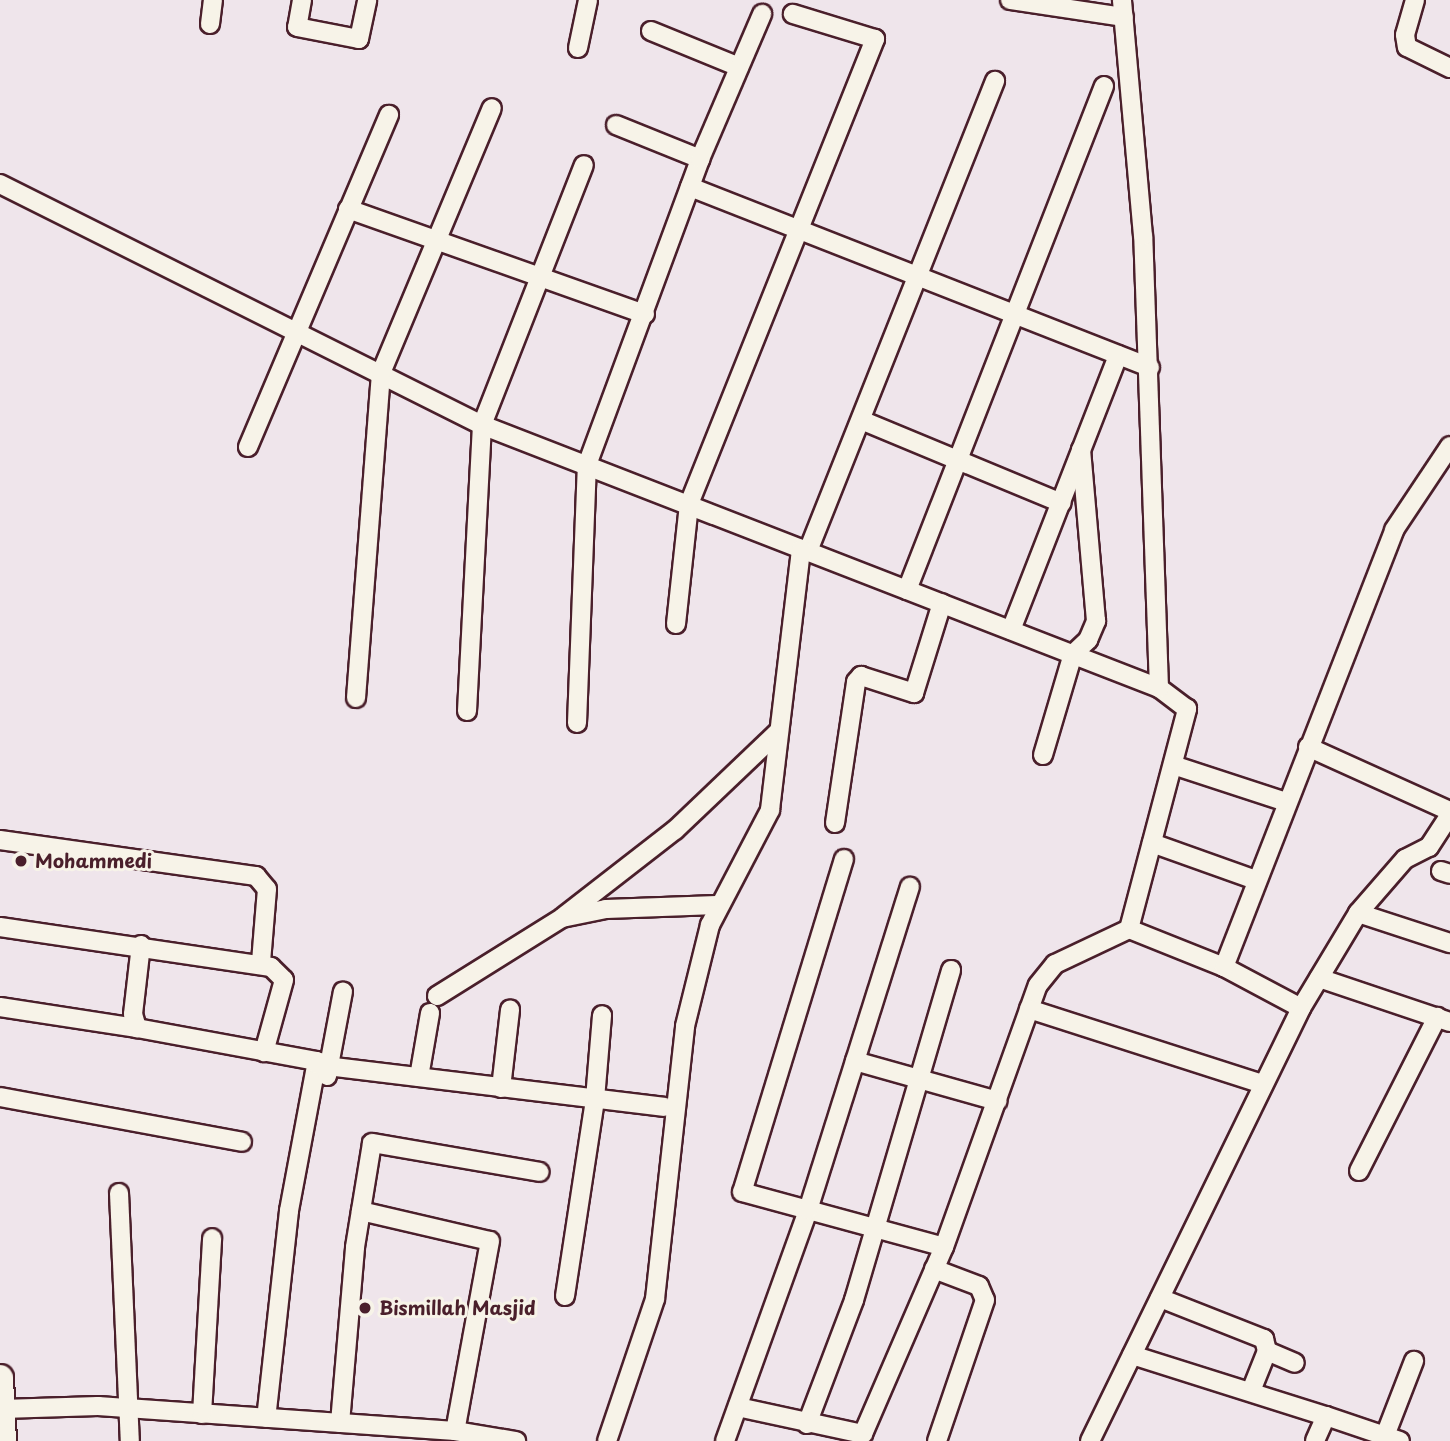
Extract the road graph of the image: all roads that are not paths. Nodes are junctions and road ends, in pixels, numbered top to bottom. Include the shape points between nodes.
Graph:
1 (213, 0) edge
2 (302, 0) edge
3 (367, 0) edge
4 (588, 0) edge
5 (1012, 0) edge
6 (1415, 0) edge
7 (1123, 8) edge
8 (762, 14) dead end
9 (793, 14) dead end
10 (210, 24) dead end
11 (651, 31) dead end
12 (578, 48) dead end
13 (739, 67) junction
14 (1450, 68) edge
15 (995, 81) dead end
16 (1104, 86) dead end
17 (492, 108) dead end
18 (389, 115) dead end
19 (616, 125) dead end
20 (700, 159) junction
21 (584, 165) dead end
22 (0, 184) edge
23 (690, 187) junction
24 (348, 209) junction
25 (800, 231) junction
26 (436, 242) junction
27 (918, 277) junction
28 (541, 278) junction
29 (645, 314) junction
30 (1013, 314) junction
31 (295, 333) junction
32 (1118, 355) junction
33 (1150, 367) junction
34 (381, 373) junction
35 (860, 420) junction
36 (482, 425) junction
37 (1450, 446) edge
38 (248, 447) dead end
39 (1081, 450) junction
40 (957, 460) junction
41 (587, 465) junction
42 (1061, 503) junction
43 (688, 504) junction
44 (804, 550) junction
45 (907, 590) junction
46 (942, 603) junction
47 (676, 624) dead end
48 (1011, 630) junction
49 (1073, 654) junction
50 (1160, 688) junction
51 (356, 698) dead end
52 (467, 711) dead end
53 (577, 723) dead end
54 (778, 732) junction
55 (1308, 747) junction
56 (1043, 755) dead end
57 (1172, 765) junction
58 (1286, 802) junction
59 (1450, 813) edge
60 (835, 823) dead end
61 (0, 840) edge
62 (1152, 843) junction
63 (845, 859) dead end
64 (1256, 880) junction
65 (910, 887) dead end
66 (717, 905) junction
67 (1358, 913) junction
68 (562, 918) junction
69 (0, 927) edge
70 (1129, 929) junction
71 (1450, 943) edge
72 (141, 945) junction
73 (261, 962) junction
74 (1224, 967) junction
75 (951, 970) dead end
76 (1319, 978) junction
77 (343, 990) dead end
78 (437, 996) dead end
79 (0, 1007) edge
80 (1301, 1008) junction
81 (1029, 1009) junction
82 (510, 1010) dead end
83 (430, 1013) dead end
84 (602, 1015) dead end
85 (1443, 1019) edge
86 (137, 1028) junction
87 (264, 1052) junction
88 (855, 1061) junction
89 (323, 1066) junction
90 (918, 1076) junction
91 (419, 1077) junction
92 (1262, 1084) junction
93 (501, 1088) junction
94 (323, 1093) dead end
95 (0, 1097) edge
96 (595, 1099) junction
97 (997, 1101) junction
98 (664, 1107) dead end
99 (242, 1142) dead end
100 (1359, 1171) dead end
101 (540, 1172) dead end
102 (120, 1193) dead end
103 (808, 1210) junction
104 (361, 1211) junction
105 (875, 1227) junction
106 (212, 1238) dead end
107 (944, 1247) junction
108 (934, 1269) junction
109 (565, 1296) dead end
110 (1160, 1298) junction
111 (1266, 1351) junction
112 (1132, 1355) junction
113 (1414, 1361) dead end
114 (1295, 1363) dead end
115 (0, 1378) edge
116 (1251, 1391) junction
117 (738, 1407) junction
118 (2, 1409) edge
119 (130, 1409) junction
120 (202, 1414) junction
121 (1326, 1416) junction
122 (266, 1418) junction
123 (340, 1423) junction
124 (807, 1424) junction
125 (455, 1432) junction
126 (865, 1436) edge
127 (1389, 1440) edge
128 (3, 1441) edge
129 (130, 1441) edge
130 (516, 1441) edge
131 (607, 1441) edge
132 (725, 1441) edge
133 (937, 1441) edge
134 (1090, 1441) edge
135 (1315, 1441) edge

1 - 10 street
2 - 3 street via 297,27 359,40
4 - 12 street
5 - 7 street
6 - 14 street via 1405,35 1408,47
7 - 33 street
8 - 13 street
9 - 25 street via 875,40
11 - 13 street
13 - 20 street
15 - 27 street
16 - 30 street
17 - 26 street
18 - 24 street
19 - 20 street
20 - 23 street
21 - 28 street
22 - 31 street
23 - 25 street
23 - 29 street
24 - 26 street
24 - 31 street
25 - 27 street
25 - 43 street
26 - 28 street
26 - 34 street
27 - 30 street
27 - 35 street
28 - 29 street
28 - 36 street
29 - 41 street
30 - 32 street
30 - 40 street
31 - 34 street
31 - 38 street
32 - 33 street
32 - 39 street
33 - 50 street
34 - 36 street
34 - 51 street
35 - 40 street
35 - 44 street
36 - 41 street
36 - 52 street
37 - 55 street via 1394,530
39 - 42 street
39 - 49 street via 1098,605 1088,640
40 - 42 street
40 - 45 street
41 - 43 street
41 - 53 street
42 - 48 street
43 - 44 street
43 - 47 street
44 - 45 street
44 - 54 street
45 - 46 street
46 - 48 street
46 - 60 street via 914,693 861,676 856,682
48 - 49 street
49 - 50 street
49 - 56 street
50 - 57 street via 1188,709
54 - 66 street via 770,810
54 - 68 street via 675,830
55 - 58 street
55 - 59 street
57 - 58 street
57 - 62 street
58 - 64 street
59 - 67 street via 1429,847 1405,859
61 - 73 street via 256,876 267,889
62 - 64 street
62 - 70 street
63 - 103 street via 742,1192
64 - 74 street
65 - 88 street
66 - 68 street via 606,909
66 - 131 street via 685,1027 655,1299
67 - 71 street
67 - 76 street
68 - 78 street
69 - 72 street
70 - 74 street
70 - 81 street via 1055,964 1038,985
72 - 73 street
72 - 86 street via 133,1014
73 - 87 street via 284,981
74 - 80 street
75 - 90 street
76 - 80 street
76 - 85 street
77 - 89 street
79 - 86 street
80 - 92 street
81 - 92 street
81 - 97 street
82 - 93 street
83 - 91 street
84 - 96 street
85 - 100 street
86 - 87 street
87 - 89 street via 313,1058
88 - 90 street
88 - 103 street
89 - 91 street
89 - 94 street
89 - 122 street via 289,1211
90 - 97 street
90 - 105 street
91 - 93 street
92 - 110 street
93 - 96 street
95 - 99 street
96 - 98 street
96 - 109 street
97 - 107 street
101 - 104 street via 378,1139 372,1143
102 - 119 street
103 - 105 street
103 - 117 street
104 - 123 street
104 - 125 street via 490,1241
105 - 107 street
105 - 124 street
106 - 120 street
107 - 108 street
108 - 126 street
108 - 133 street via 979,1286 985,1300
110 - 111 street via 1264,1339
110 - 112 street
111 - 114 street
111 - 116 street
112 - 116 street
112 - 134 street
113 - 127 street
115 - 118 street
116 - 121 street
117 - 124 street
117 - 132 street
118 - 119 street
118 - 128 street
119 - 120 street
119 - 129 street
120 - 122 street
121 - 127 street
121 - 135 street
122 - 123 street
123 - 125 street
124 - 126 street
125 - 130 street

